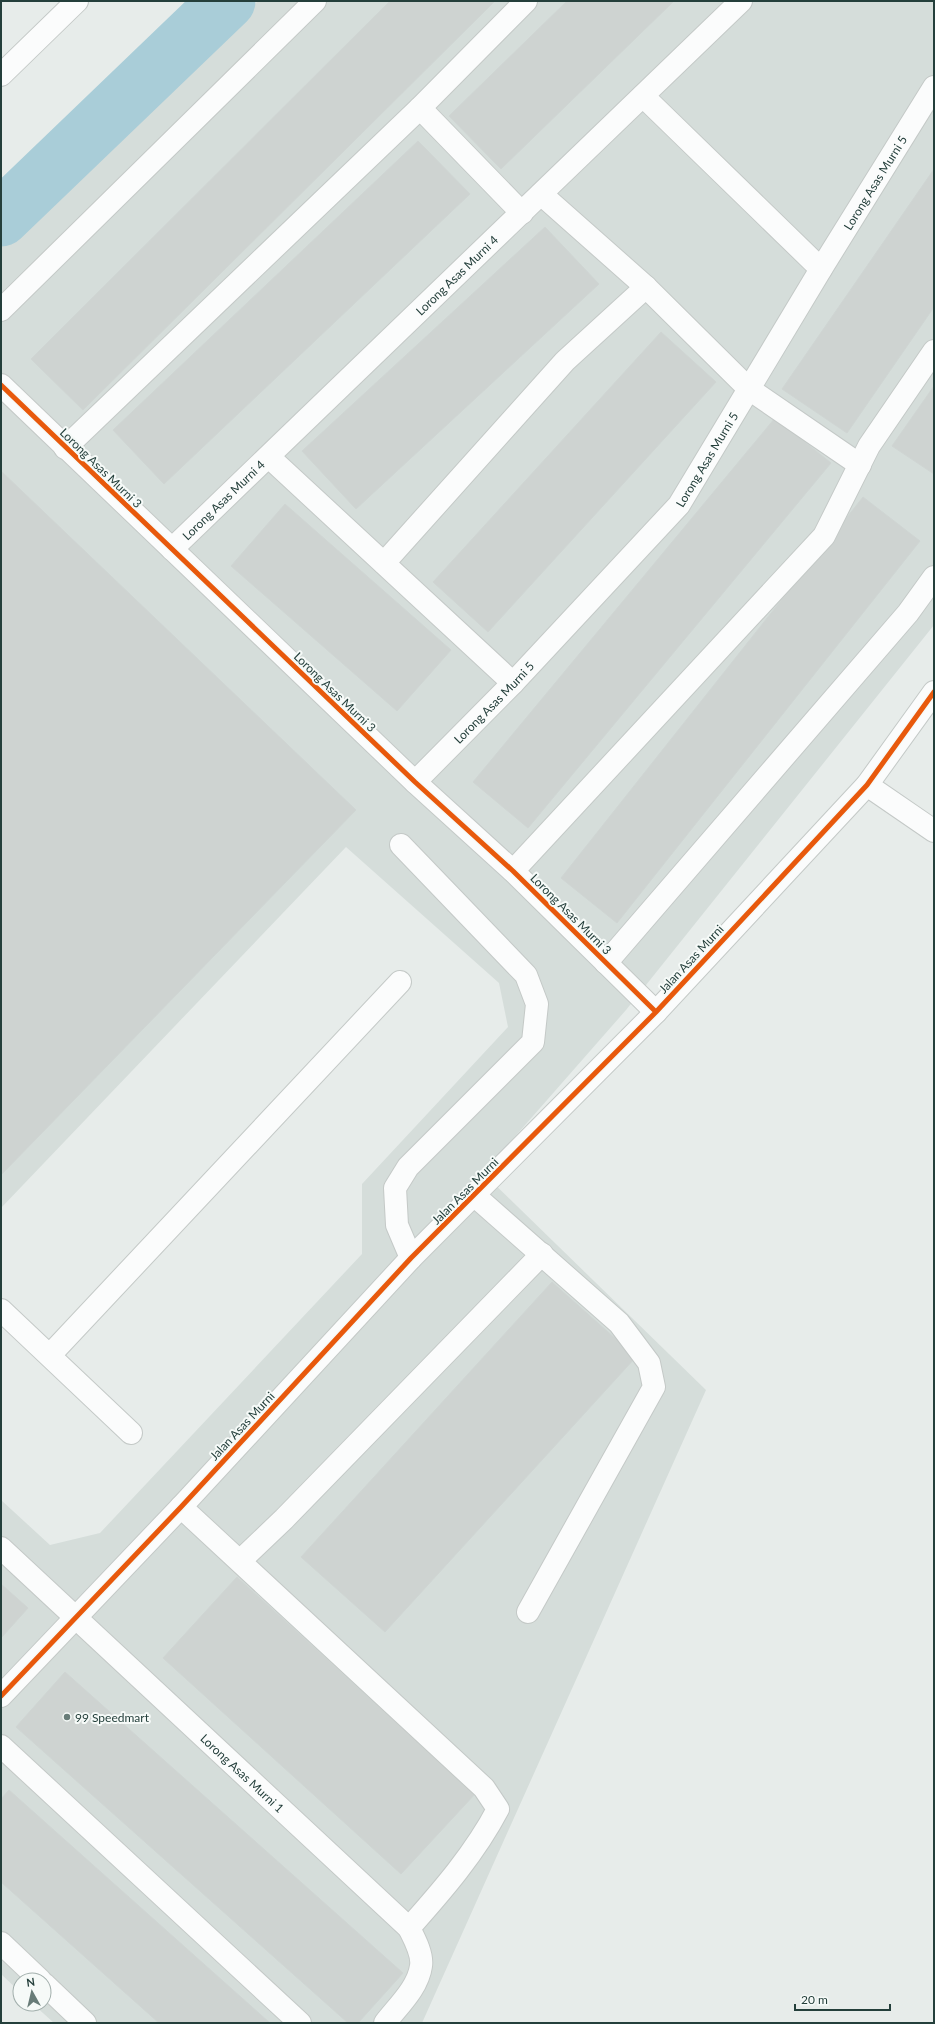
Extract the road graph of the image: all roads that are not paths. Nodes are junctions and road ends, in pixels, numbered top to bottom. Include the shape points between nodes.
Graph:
1 (77, 1) edge
2 (315, 1) edge
3 (526, 1) edge
4 (741, 1) edge
5 (1, 75) edge
6 (934, 87) edge
7 (643, 96) junction
8 (420, 108) junction
9 (541, 194) junction
10 (522, 213) junction
11 (822, 269) junction
12 (646, 287) junction
13 (1, 310) edge
14 (934, 351) edge
15 (1, 385) edge
16 (749, 388) junction
17 (65, 448) junction
18 (269, 457) junction
19 (860, 465) junction
20 (172, 549) junction
21 (384, 563) junction
22 (934, 577) edge
23 (513, 683) junction
24 (934, 692) edge
25 (415, 782) junction
26 (867, 785) junction
27 (934, 831) edge
28 (400, 845) dead end
29 (513, 871) junction
30 (606, 963) junction
31 (400, 982) dead end
32 (656, 1012) junction
33 (475, 1196) junction
34 (542, 1254) junction
35 (412, 1258) junction
36 (1, 1310) edge
37 (50, 1356) junction
38 (131, 1433) dead end
39 (181, 1507) junction
40 (1, 1548) edge
41 (240, 1562) junction
42 (528, 1612) dead end
43 (76, 1617) junction
44 (1, 1696) edge
45 (1, 1746) edge
46 (409, 1928) junction
47 (1, 1943) edge
48 (32, 1972) edge
49 (52, 1992) edge
50 (85, 2023) edge
51 (300, 2023) edge
52 (385, 2023) edge

1 - 5 street
2 - 13 street
3 - 8 street
4 - 7 street, Lorong Asas Murni 4
6 - 11 street, Lorong Asas Murni 5
7 - 9 street, Lorong Asas Murni 4
7 - 11 street
8 - 10 street
8 - 17 street
9 - 10 street, Lorong Asas Murni 4
9 - 12 street
10 - 18 street, Lorong Asas Murni 4
11 - 16 street, Lorong Asas Murni 5
12 - 16 street
12 - 21 street via 565,361
14 - 19 street via 869,446
15 - 17 street, Lorong Asas Murni 3
16 - 19 street
16 - 23 street, Lorong Asas Murni 5 via 679,505
17 - 20 street, Lorong Asas Murni 3
18 - 20 street, Lorong Asas Murni 4
18 - 21 street
19 - 29 street via 824,536
20 - 25 street, Lorong Asas Murni 3
21 - 23 street
22 - 30 street via 908,613
23 - 25 street, Lorong Asas Murni 5
24 - 26 street, Jalan Asas Murni
25 - 29 street, Lorong Asas Murni 3
26 - 27 street
26 - 32 street, Jalan Asas Murni
28 - 35 street via 526,975 537,1004 533,1042 408,1167 395,1188 397,1225
29 - 30 street, Lorong Asas Murni 3
30 - 32 street, Lorong Asas Murni 3
31 - 37 street
32 - 33 street, Jalan Asas Murni
33 - 34 street
33 - 35 street, Jalan Asas Murni
34 - 41 street
34 - 42 street via 619,1323 649,1363 654,1387
35 - 39 street, Jalan Asas Murni
36 - 37 street
37 - 38 street
39 - 41 street
39 - 43 street, Jalan Asas Murni
40 - 43 street, Lorong Asas Murni 1
41 - 46 street via 484,1788 498,1809 490,1826 443,1890
43 - 44 street, Jalan Asas Murni
43 - 46 street, Lorong Asas Murni 1
45 - 51 street
46 - 52 street via 417,1946 421,1965 414,1987
47 - 48 street
49 - 50 street

